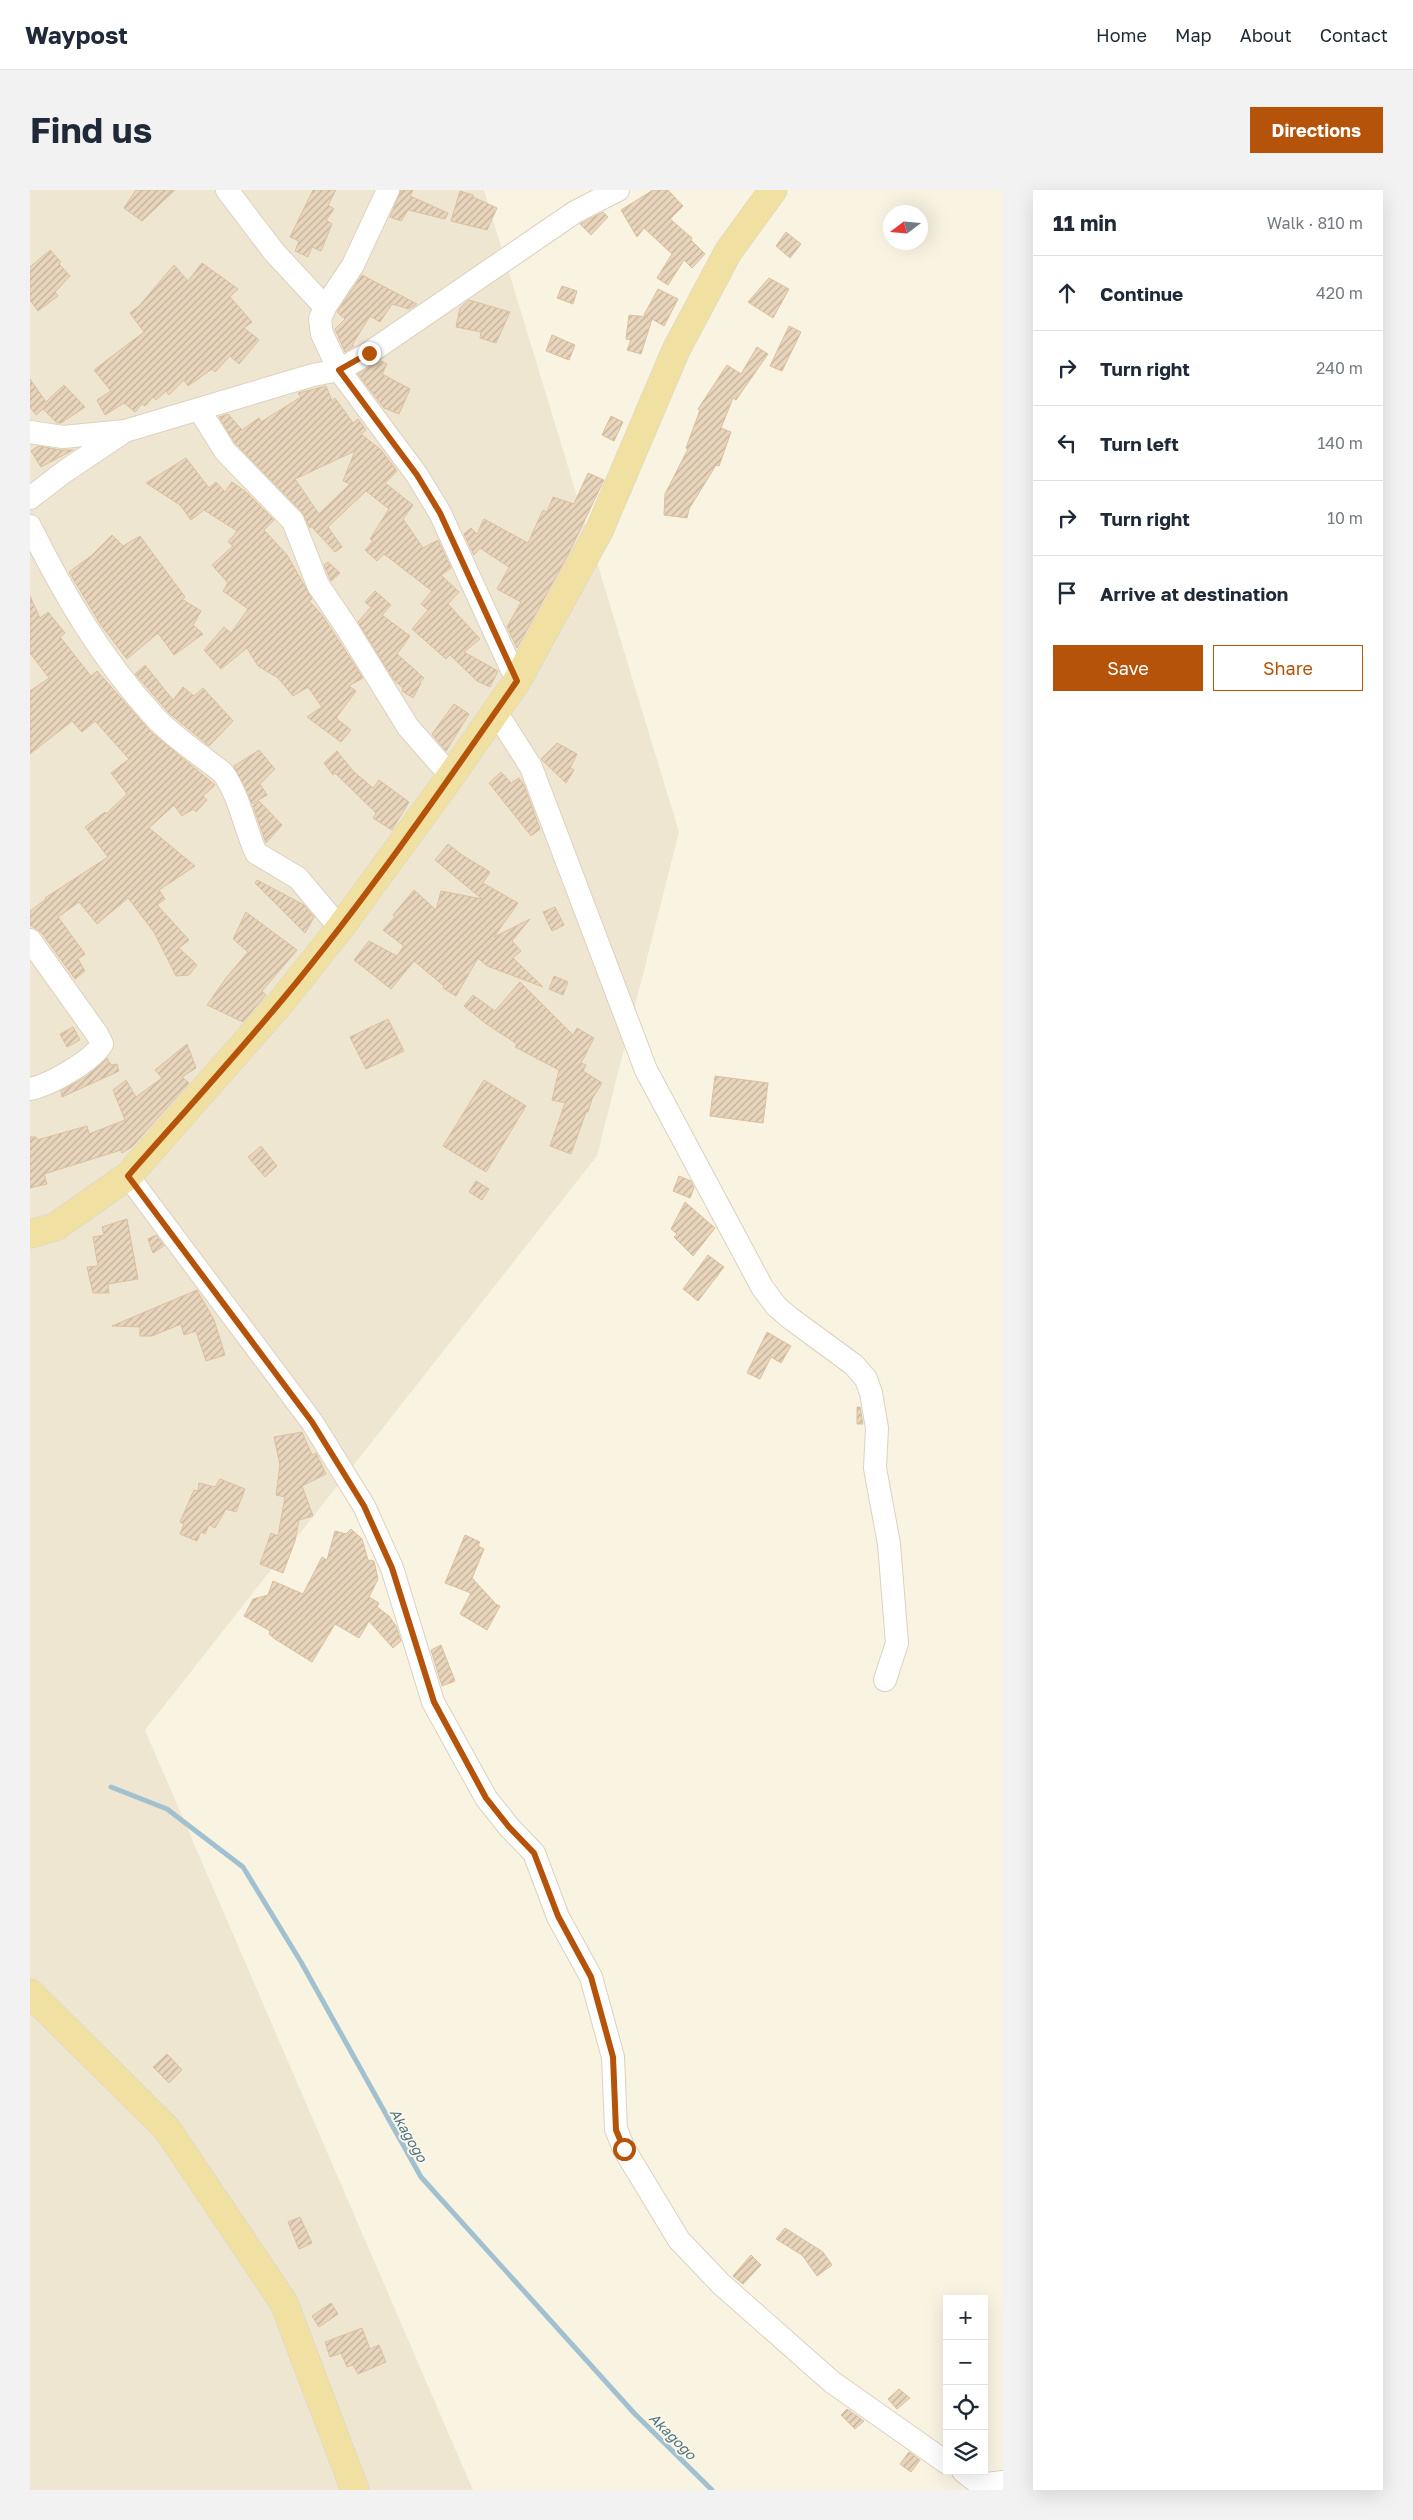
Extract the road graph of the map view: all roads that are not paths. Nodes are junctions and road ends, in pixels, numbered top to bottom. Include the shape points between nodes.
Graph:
1 (227, 190) edge
2 (388, 190) edge
3 (618, 190) edge
4 (773, 190) edge
5 (325, 307) junction
6 (339, 370) junction
7 (199, 409) junction
8 (125, 431) junction
9 (30, 432) edge
10 (30, 498) edge
11 (30, 526) edge
12 (517, 681) junction
13 (496, 712) junction
14 (452, 776) junction
15 (340, 928) junction
16 (30, 940) edge
17 (30, 1089) edge
18 (128, 1176) junction
19 (30, 1234) edge
20 (885, 1680) dead end
21 (30, 1993) edge
22 (943, 2460) edge
23 (968, 2475) edge
24 (1003, 2482) edge
25 (355, 2490) edge

1 - 5 street via 274,252
2 - 5 street via 353,265
3 - 6 street via 575,212 369,353
4 - 12 main road via 728,252 676,350 600,531
5 - 6 street via 320,318 322,334
6 - 7 street
6 - 12 street via 417,475 440,513
7 - 8 street
7 - 14 street via 226,451 294,521 318,585 408,727
8 - 9 street via 62,437
8 - 10 street
11 - 15 street via 67,598 108,660 153,716 230,782 256,853 298,878
12 - 13 main road
13 - 14 main road
13 - 20 street via 531,767 646,1070 762,1287 776,1306 854,1366 866,1380 878,1428 875,1468 889,1544 897,1643
14 - 15 main road
15 - 18 main road via 282,1001
16 - 17 street via 102,1044 97,1052 71,1070
18 - 19 main road via 55,1227
18 - 22 street via 312,1422 364,1506 392,1568 437,1709 486,1798 534,1853 558,1916 591,1977 613,2057 616,2130 624,2149 679,2240 721,2284 832,2382
21 - 25 main road via 167,2129 284,2304
23 - 24 street via 977,2482

